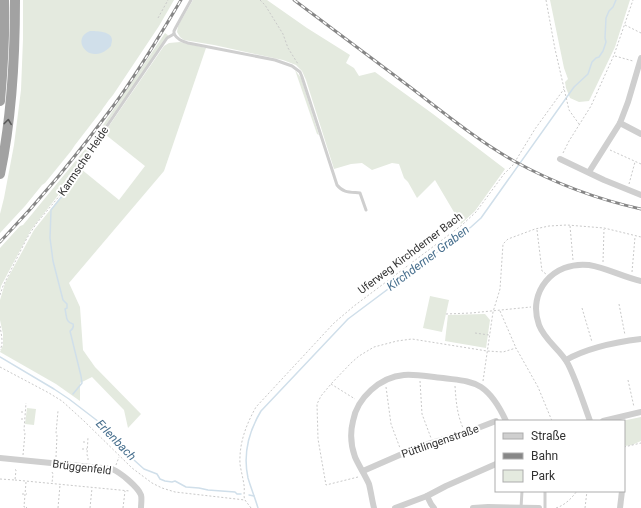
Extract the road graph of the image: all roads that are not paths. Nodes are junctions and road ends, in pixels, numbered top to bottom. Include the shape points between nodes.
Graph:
1 (4, 0) edge
2 (15, 0) edge
3 (190, 0) edge
4 (174, 34) junction
5 (640, 60) edge
6 (639, 75) edge
7 (0, 101) edge
8 (620, 123) junction
9 (641, 134) edge
10 (560, 159) road end
11 (81, 164) road end
12 (589, 172) junction
13 (0, 174) edge
14 (641, 195) edge
15 (366, 210) dead end
16 (641, 281) edge
17 (641, 339) edge
18 (566, 360) junction
19 (638, 413) edge
20 (505, 420) edge
21 (590, 420) edge
22 (612, 420) edge
23 (495, 421) edge
24 (0, 458) edge
25 (495, 464) edge
26 (363, 471) junction
27 (522, 492) edge
28 (545, 492) edge
29 (622, 492) edge
30 (427, 496) junction
31 (141, 508) edge
32 (374, 508) edge
33 (395, 508) edge
34 (434, 508) edge
35 (473, 508) edge
36 (489, 508) edge
37 (521, 508) edge
38 (539, 508) edge
39 (545, 508) edge
40 (620, 508) edge

1 - 7 highway
13 -> 2 highway via 14,68
3 - 4 lane, Karmsche Heide
4 - 11 lane, Karmsche Heide via 167,38
4 - 15 lane via 181,41 276,60 300,72 337,185 344,191 360,193
5 - 6 street
6 - 8 street
8 - 9 street
8 - 12 street
10 - 12 street
12 - 14 street
16 - 18 street via 587,265 574,266 550,276 538,295 536,312 539,326 545,336
17 - 18 street via 594,349
18 - 21 street
19 - 22 street
20 - 26 street via 492,397 482,388 468,382 419,375 393,378 373,388 356,410 353,420 353,450
23 - 26 street, Püttlingenstraße via 402,453
24 - 31 street, Brüggenfeld via 115,470 137,488
25 - 30 street
26 - 32 street via 369,484
27 - 37 lane
28 - 39 lane
29 - 40 street
30 - 33 street
30 - 34 street
35 - 36 street
36 - 37 street
37 - 38 street

